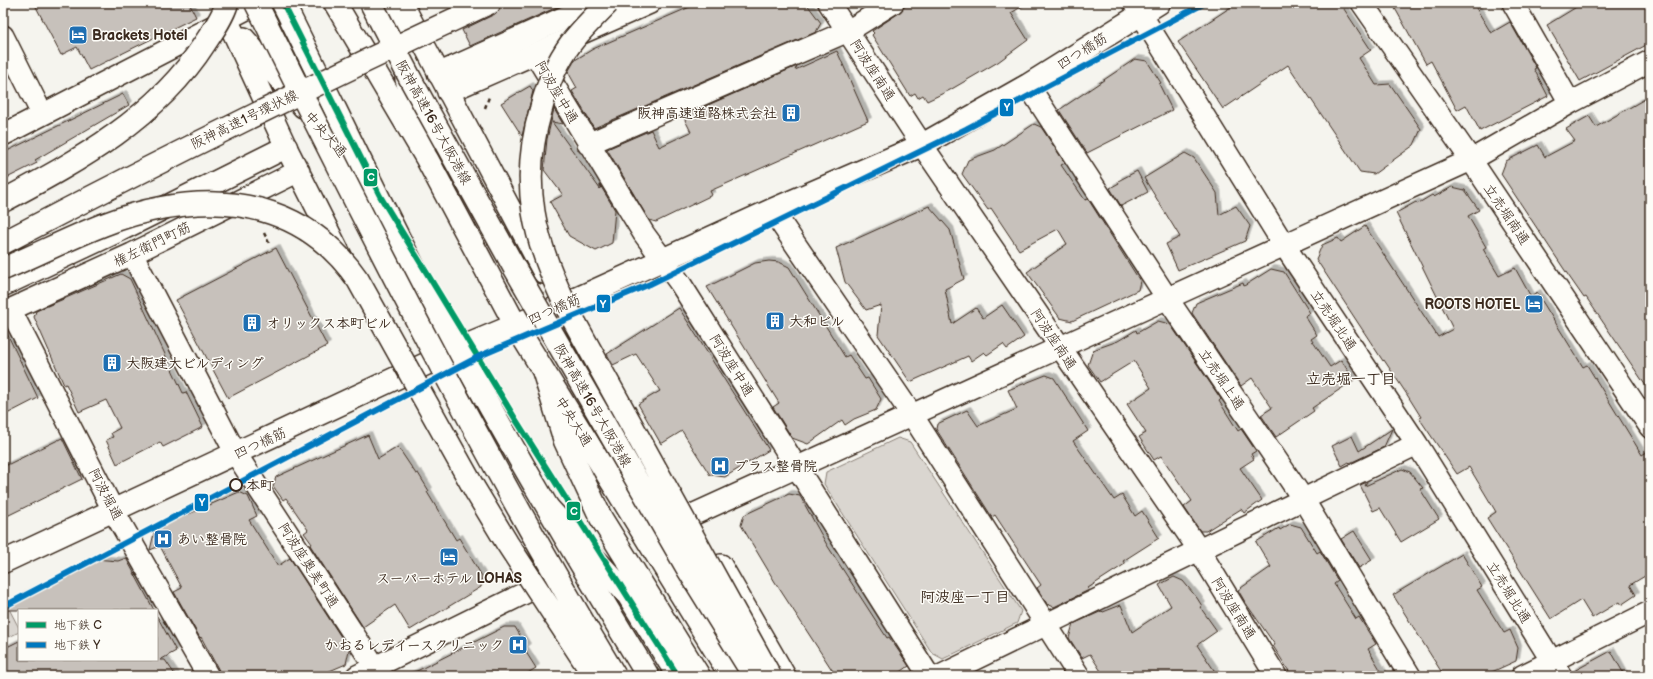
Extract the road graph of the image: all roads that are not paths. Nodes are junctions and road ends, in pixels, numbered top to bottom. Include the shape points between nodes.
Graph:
1 (257, 3) edge
2 (283, 3) edge
3 (371, 3) edge
4 (386, 3) edge
5 (402, 3) edge
6 (489, 3) edge
7 (597, 3) edge
8 (608, 3) edge
9 (650, 3) edge
10 (829, 3) edge
11 (894, 3) edge
12 (1159, 3) edge
13 (1362, 3) edge
14 (1512, 3) edge
15 (225, 8) edge
16 (338, 9) edge
17 (1137, 9) edge
18 (848, 31) junction
19 (3, 36) edge
20 (535, 54) junction
21 (1650, 61) edge
22 (443, 83) junction
23 (1028, 85) junction
24 (1570, 103) junction
25 (42, 114) junction
26 (3, 135) edge
27 (588, 144) junction
28 (922, 145) junction
29 (286, 147) junction
30 (427, 159) junction
31 (1471, 160) junction
32 (299, 171) junction
33 (374, 189) junction
34 (3, 200) edge
35 (772, 210) junction
36 (3, 243) edge
37 (1284, 245) junction
38 (132, 254) junction
39 (662, 259) junction
40 (3, 269) edge
41 (3, 285) edge
42 (1167, 298) junction
43 (561, 306) junction
44 (7, 311) edge
45 (516, 326) junction
46 (1060, 347) junction
47 (458, 350) junction
48 (544, 373) junction
49 (402, 375) junction
50 (912, 415) junction
51 (1650, 427) edge
52 (1417, 444) junction
53 (236, 454) junction
54 (795, 466) junction
55 (1302, 499) junction
56 (549, 509) junction
57 (113, 510) junction
58 (691, 514) junction
59 (645, 536) junction
60 (1199, 550) junction
61 (3, 562) edge
62 (543, 584) junction
63 (636, 590) junction
64 (1650, 612) edge
65 (1046, 625) junction
66 (1557, 669) edge
67 (371, 673) edge
68 (208, 676) edge
69 (594, 676) edge
70 (599, 676) edge
71 (615, 676) edge
72 (648, 676) edge
73 (678, 676) edge
74 (699, 676) edge
75 (731, 676) edge
76 (754, 676) edge
77 (770, 676) edge
78 (786, 676) edge
79 (929, 676) edge
80 (940, 676) edge
81 (1079, 676) edge
82 (1276, 676) edge
83 (1410, 676) edge
84 (1522, 676) edge

1 - 15 street
1 - 71 main road, bridge via 432,352
2 - 33 main road, 中央大通
3 - 76 main road, 阪神高速16号大阪港線, bridge via 514,267 685,564
4 - 30 street, 中央大通
5 - 22 street
6 - 36 main road, 阪神高速1号環状線, bridge via 232,125
7 - 22 main road via 490,51
8 - 77 main road, bridge via 571,44 557,67 545,93 537,122 530,180 533,211 542,251 568,310
9 - 20 street
10 - 18 street, 阿波座南通
11 - 18 street
12 - 17 main road, 四つ橋筋
13 - 31 street, 立売堀南通
14 - 24 street
15 - 25 street
15 - 29 street
15 - 33 street, 中央大通
15 - 34 main road, bridge via 194,60 156,102 98,148 62,170
16 - 30 main road, 中央大通
17 - 23 main road, 四つ橋筋
17 - 37 street, 立売堀北通
18 - 27 street
18 - 28 street, 阿波座南通
19 - 25 street
20 - 22 street
20 - 27 street, 阿波座中通
21 - 24 street
22 - 43 street
23 - 28 main road, 四つ橋筋
23 - 42 street, 立売堀上通
24 - 31 street
25 - 26 street
27 - 39 street, 阿波座中通
28 - 35 main road, 四つ橋筋
28 - 46 street, 阿波座南通
29 - 32 street
29 - 41 main road
30 - 45 main road, 中央大通
31 - 37 street
31 - 51 street, 立売堀南通
32 - 38 street, 権左衛門町筋
32 - 49 street
33 - 47 main road, 中央大通
35 - 39 main road, 四つ橋筋
35 - 50 street
37 - 42 street
37 - 52 street, 立売堀北通
38 - 44 street, 権左衛門町筋
38 - 53 street, 阿波座奥美町通
39 - 43 main road, 四つ橋筋
39 - 54 street, 阿波座中通 via 680,283
40 - 69 main road, bridge via 111,223 160,208 183,205 204,203 244,206 282,216 312,232 337,253 358,280 475,490
42 - 46 street
42 - 55 street, 立売堀上通
43 - 45 main road, 四つ橋筋
43 - 58 street
44 - 57 street, 阿波堀通
45 - 47 main road, 四つ橋筋
45 - 48 main road, 中央大通
46 - 50 street
46 - 60 street, 阿波座南通
47 - 49 main road, 四つ橋筋
47 - 56 main road, 中央大通
48 - 59 main road, 中央大通
48 - 63 main road via 565,442
49 - 53 main road, 四つ橋筋
49 - 62 street via 445,422
50 - 54 street
50 - 65 street
52 - 55 street
52 - 66 street, 立売堀北通
53 - 57 main road, 四つ橋筋
53 - 67 street, 阿波座奥美町通
54 - 58 street
54 - 79 street, 阿波座中通
55 - 60 street
55 - 83 street, 立売堀上通
56 - 63 main road
56 - 72 main road, 中央大通
57 - 61 main road, 四つ橋筋
57 - 68 street, 阿波堀通
58 - 59 street
58 - 78 street
59 - 75 main road, 中央大通
60 - 65 street
60 - 82 street, 阿波座南通
62 - 67 street
62 - 70 street
63 - 73 main road
63 - 74 main road
64 - 66 street
65 - 80 street
65 - 81 street
66 - 84 street

